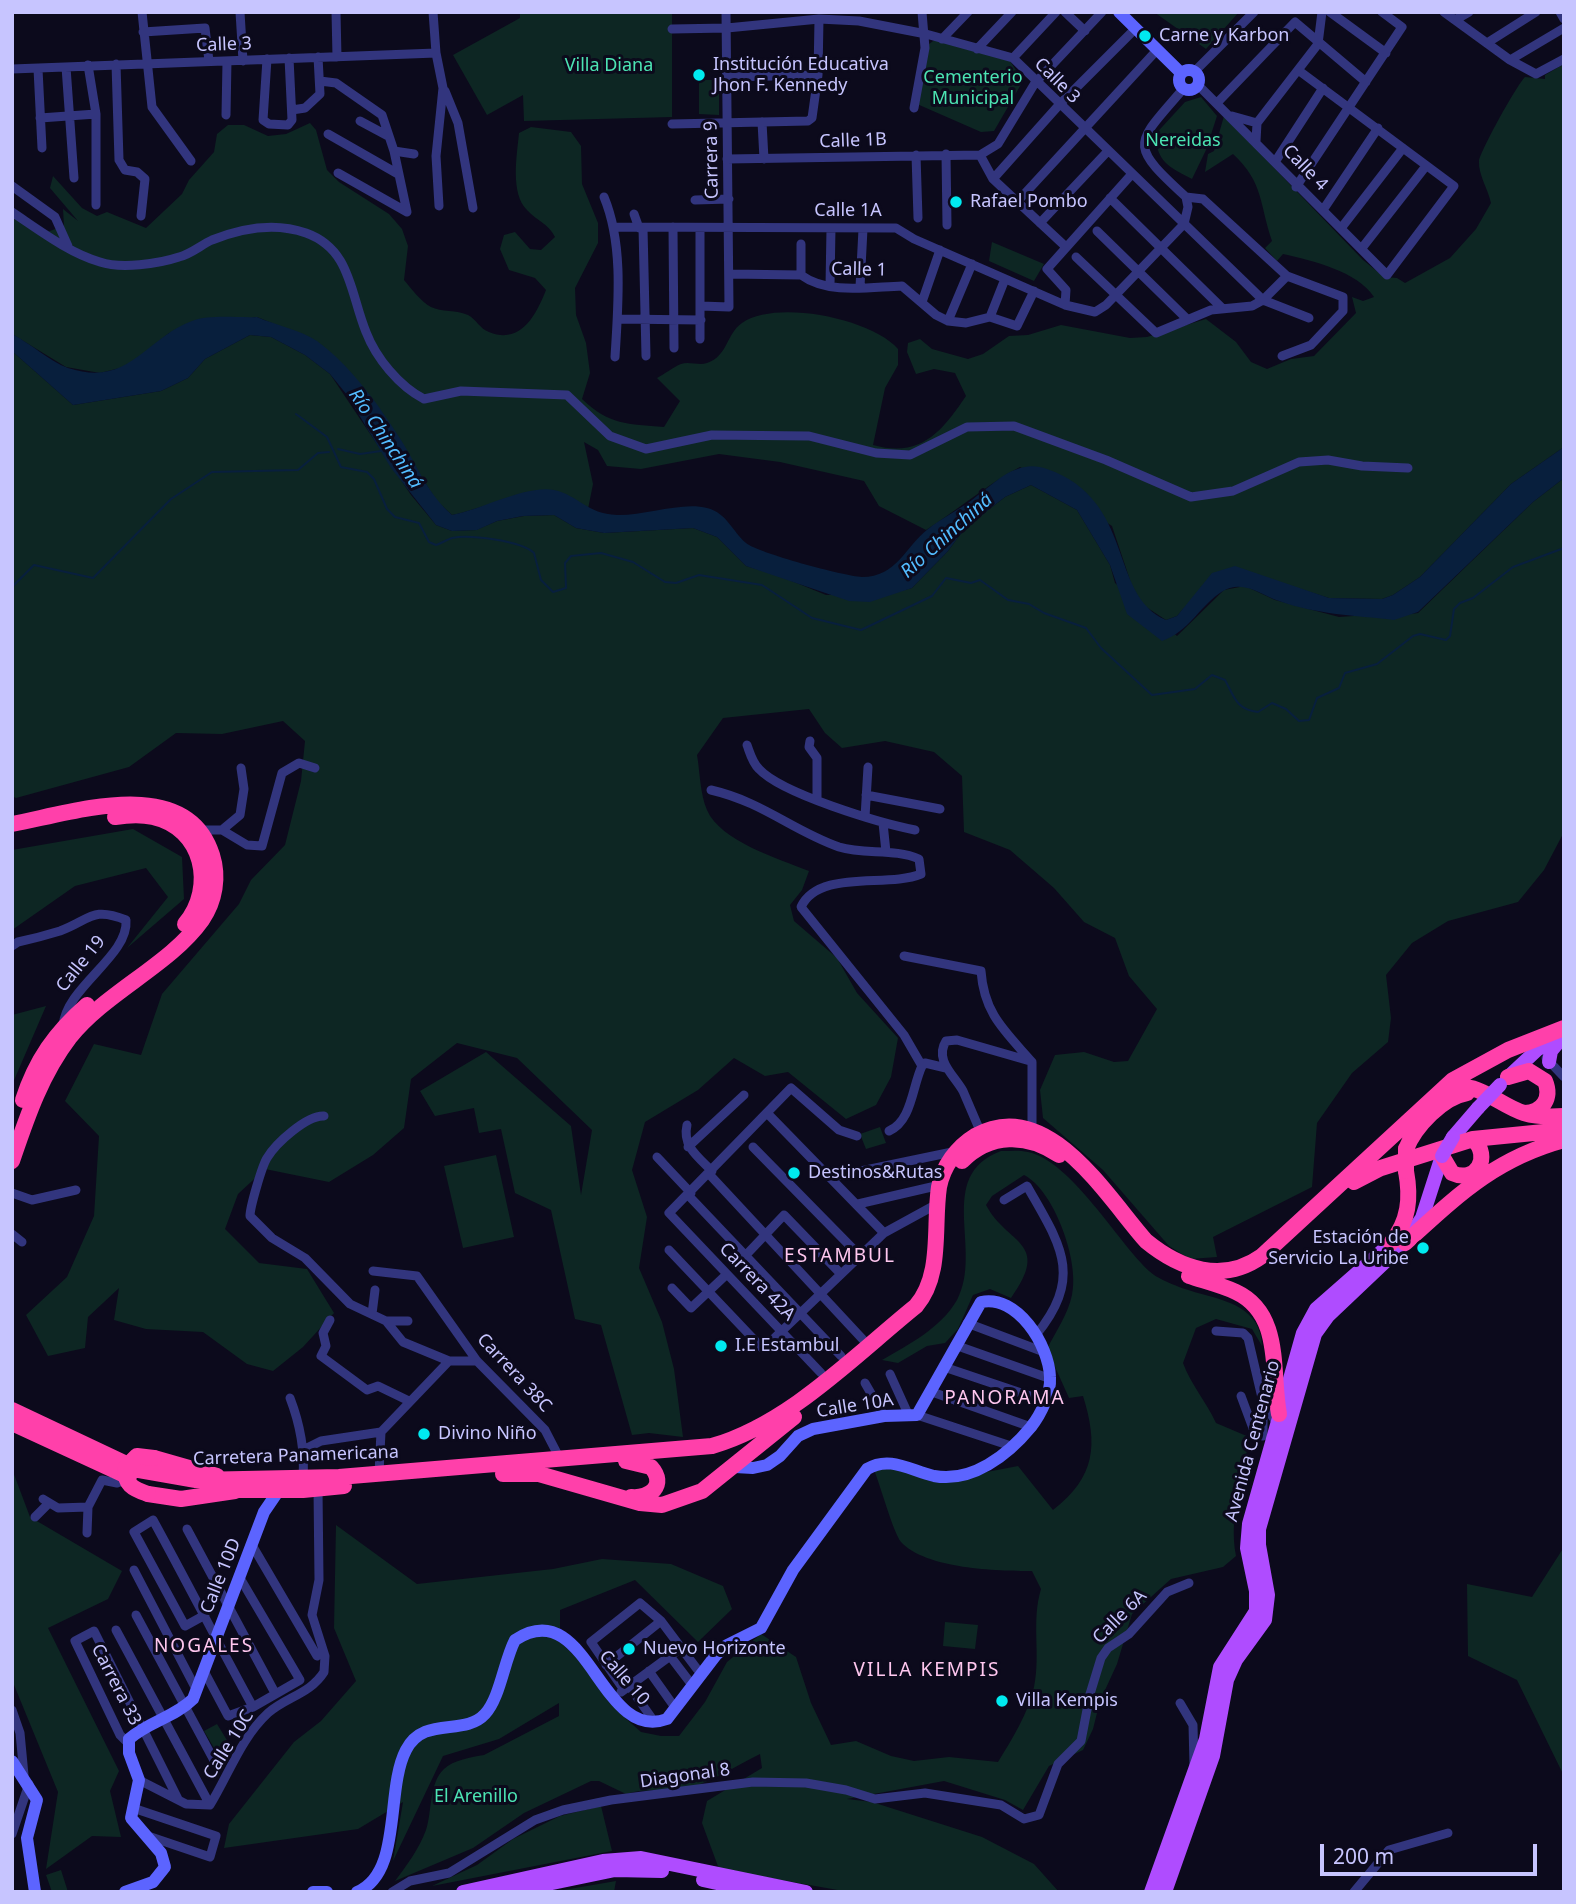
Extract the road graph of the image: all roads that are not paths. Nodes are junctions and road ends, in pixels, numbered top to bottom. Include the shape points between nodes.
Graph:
1 (142, 12) edge
2 (253, 12) edge
3 (336, 12) edge
4 (433, 12) edge
5 (726, 12) edge
6 (922, 12) edge
7 (968, 12) edge
8 (1012, 12) edge
9 (1056, 12) edge
10 (1065, 12) edge
11 (1102, 12) edge
12 (1119, 12) edge
13 (1254, 12) edge
14 (1322, 12) edge
15 (1330, 12) edge
16 (1382, 12) edge
17 (1444, 12) edge
18 (1469, 12) edge
19 (1536, 12) edge
20 (1560, 12) edge
21 (240, 13) edge
22 (819, 19) junction
23 (1564, 19) edge
24 (1455, 20) junction
25 (727, 28) junction
26 (1564, 28) edge
27 (672, 29) dead end
28 (1135, 29) junction
29 (1084, 31) junction
30 (143, 32) junction
31 (926, 34) junction
32 (942, 39) junction
33 (1487, 43) junction
34 (1318, 44) junction
35 (977, 49) junction
36 (1157, 50) junction
37 (436, 53) junction
38 (1386, 54) junction
39 (318, 57) junction
40 (337, 57) junction
41 (289, 58) junction
42 (1013, 58) junction
43 (267, 59) junction
44 (1564, 59) edge
45 (1510, 60) junction
46 (209, 61) junction
47 (227, 61) junction
48 (243, 61) junction
49 (146, 62) junction
50 (116, 64) junction
51 (88, 65) junction
52 (66, 67) junction
53 (12, 69) edge
54 (38, 69) junction
55 (1298, 70) junction
56 (1195, 71) junction
57 (1181, 73) junction
58 (818, 75) junction
59 (728, 77) junction
60 (320, 82) junction
61 (1366, 82) junction
62 (1035, 83) junction
63 (1198, 85) junction
64 (1184, 88) junction
65 (1323, 88) junction
66 (443, 89) junction
67 (1217, 103) junction
68 (1059, 105) junction
69 (1349, 107) junction
70 (914, 108) dead end
71 (292, 110) junction
72 (96, 114) junction
73 (226, 114) dead end
74 (69, 116) junction
75 (1231, 116) junction
76 (40, 118) junction
77 (360, 121) dead end
78 (727, 122) junction
79 (762, 122) junction
80 (1257, 123) junction
81 (672, 124) dead end
82 (1083, 128) junction
83 (1378, 128) junction
84 (328, 134) dead end
85 (388, 136) junction
86 (1256, 141) junction
87 (41, 148) dead end
88 (1403, 148) junction
89 (394, 151) junction
90 (1107, 152) junction
91 (414, 154) dead end
92 (946, 154) junction
93 (916, 155) junction
94 (980, 155) junction
95 (727, 159) junction
96 (764, 159) junction
97 (191, 161) dead end
98 (1275, 162) junction
99 (1426, 166) junction
100 (338, 173) dead end
101 (398, 174) junction
102 (1131, 175) junction
103 (74, 178) dead end
104 (993, 179) junction
105 (12, 186) edge
106 (1296, 187) junction
107 (604, 197) dead end
108 (1186, 197) junction
109 (1110, 198) junction
110 (729, 199) junction
111 (695, 200) dead end
112 (1017, 201) junction
113 (96, 205) dead end
114 (439, 206) dead end
115 (473, 208) dead end
116 (1323, 210) junction
117 (12, 212) edge
118 (634, 214) dead end
119 (141, 216) dead end
120 (918, 218) dead end
121 (1040, 222) junction
122 (1184, 224) junction
123 (947, 225) dead end
124 (615, 227) junction
125 (673, 227) junction
126 (729, 227) junction
127 (1342, 227) junction
128 (641, 228) junction
129 (700, 228) junction
130 (831, 228) junction
131 (863, 229) junction
132 (1097, 231) dead end
133 (801, 244) dead end
134 (68, 246) junction
135 (1066, 247) junction
136 (1161, 248) junction
137 (1362, 248) junction
138 (940, 250) junction
139 (1076, 257) dead end
140 (972, 264) junction
141 (1138, 272) junction
142 (730, 274) junction
143 (801, 275) junction
144 (1287, 276) junction
145 (1005, 279) junction
146 (830, 286) junction
147 (860, 287) junction
148 (1034, 291) junction
149 (1115, 295) junction
150 (1263, 300) junction
151 (922, 302) junction
152 (1065, 305) junction
153 (701, 306) junction
154 (1222, 309) junction
155 (990, 317) junction
156 (1309, 317) dead end
157 (618, 319) junction
158 (1187, 319) junction
159 (674, 320) junction
160 (701, 320) junction
161 (646, 321) junction
162 (948, 321) junction
163 (700, 339) dead end
164 (674, 348) dead end
165 (646, 356) dead end
166 (1282, 356) dead end
167 (615, 357) dead end
168 (1408, 468) dead end
169 (810, 741) dead end
170 (747, 744) dead end
171 (241, 768) dead end
172 (315, 768) dead end
173 (868, 768) dead end
174 (711, 790) dead end
175 (866, 795) junction
176 (817, 799) junction
177 (940, 809) dead end
178 (864, 817) junction
179 (883, 823) junction
180 (12, 824) edge
181 (199, 830) junction
182 (222, 830) junction
183 (915, 831) dead end
184 (12, 832) edge
185 (886, 852) junction
186 (12, 947) edge
187 (904, 956) dead end
188 (63, 1026) junction
189 (1564, 1028) edge
190 (1564, 1036) edge
191 (1536, 1051) junction
192 (1032, 1062) junction
193 (1549, 1062) junction
194 (922, 1066) junction
195 (946, 1068) junction
196 (1509, 1077) junction
197 (1564, 1077) edge
198 (744, 1095) dead end
199 (1432, 1098) junction
200 (1481, 1101) junction
201 (1521, 1112) junction
202 (768, 1114) junction
203 (324, 1116) dead end
204 (1564, 1116) edge
205 (687, 1125) dead end
206 (1032, 1128) junction
207 (1564, 1130) edge
208 (12, 1131) edge
209 (889, 1131) dead end
210 (981, 1133) junction
211 (1395, 1134) junction
212 (857, 1136) dead end
213 (1473, 1139) junction
214 (1564, 1140) edge
215 (688, 1147) junction
216 (754, 1147) dead end
217 (958, 1151) junction
218 (1442, 1156) junction
219 (657, 1157) dead end
220 (1407, 1160) junction
221 (12, 1161) edge
222 (711, 1173) junction
223 (832, 1177) junction
224 (940, 1185) junction
225 (76, 1190) dead end
226 (12, 1193) edge
227 (690, 1194) junction
228 (1004, 1200) dead end
229 (938, 1203) junction
230 (858, 1205) junction
231 (884, 1233) junction
232 (12, 1234) edge
233 (765, 1234) junction
234 (22, 1242) dead end
235 (1398, 1243) junction
236 (668, 1250) dead end
237 (746, 1255) junction
238 (859, 1255) junction
239 (373, 1272) dead end
240 (840, 1273) junction
241 (727, 1274) junction
242 (1183, 1274) junction
243 (672, 1288) dead end
244 (375, 1290) dead end
245 (708, 1292) junction
246 (820, 1292) junction
247 (800, 1312) junction
248 (372, 1314) junction
249 (970, 1317) junction
250 (330, 1320) dead end
251 (386, 1321) junction
252 (408, 1321) dead end
253 (782, 1331) junction
254 (1216, 1331) dead end
255 (1036, 1335) junction
256 (868, 1345) junction
257 (955, 1345) junction
258 (1044, 1352) junction
259 (841, 1356) dead end
260 (449, 1361) junction
261 (477, 1361) junction
262 (944, 1367) junction
263 (821, 1373) dead end
264 (890, 1374) dead end
265 (1051, 1379) junction
266 (865, 1382) dead end
267 (932, 1392) junction
268 (1241, 1396) dead end
269 (290, 1398) dead end
270 (410, 1401) junction
271 (1045, 1401) junction
272 (1263, 1402) junction
273 (12, 1410) edge
274 (913, 1415) junction
275 (884, 1416) junction
276 (1278, 1419) junction
277 (12, 1423) edge
278 (1031, 1427) junction
279 (381, 1432) junction
280 (1011, 1446) junction
281 (303, 1450) junction
282 (588, 1458) junction
283 (560, 1459) junction
284 (735, 1467) junction
285 (379, 1473) junction
286 (131, 1477) junction
287 (303, 1478) junction
288 (225, 1480) junction
289 (318, 1489) junction
290 (279, 1490) junction
291 (244, 1491) junction
292 (611, 1494) junction
293 (88, 1507) junction
294 (264, 1512) junction
295 (35, 1517) dead end
296 (187, 1529) dead end
297 (87, 1533) dead end
298 (252, 1545) junction
299 (134, 1570) dead end
300 (240, 1578) junction
301 (1189, 1583) dead end
302 (227, 1606) junction
303 (136, 1615) dead end
304 (205, 1615) junction
305 (661, 1621) junction
306 (116, 1630) dead end
307 (215, 1639) junction
308 (681, 1648) junction
309 (317, 1656) dead end
310 (670, 1656) junction
311 (606, 1665) junction
312 (697, 1669) dead end
313 (204, 1671) junction
314 (649, 1671) junction
315 (689, 1681) dead end
316 (197, 1690) junction
317 (622, 1691) junction
318 (275, 1693) junction
319 (1180, 1703) dead end
320 (185, 1707) junction
321 (253, 1707) junction
322 (676, 1709) dead end
323 (12, 1710) edge
324 (163, 1717) junction
325 (651, 1717) dead end
326 (143, 1728) junction
327 (129, 1741) junction
328 (12, 1761) edge
329 (216, 1764) dead end
330 (1196, 1770) junction
331 (27, 1779) junction
332 (139, 1780) junction
333 (178, 1801) junction
334 (1045, 1802) joint
335 (210, 1805) junction
336 (133, 1808) junction
337 (1448, 1833) dead end
338 (12, 1834) edge
339 (143, 1835) junction
340 (35, 1892) edge
341 (125, 1892) edge
342 (313, 1892) edge
343 (327, 1892) edge
344 (357, 1892) edge
345 (392, 1892) edge
346 (463, 1892) edge
347 (509, 1892) edge
348 (758, 1892) edge
349 (806, 1892) edge
350 (1151, 1892) edge
351 (1165, 1892) edge
352 (1354, 1892) edge

1 - 30 street
2 - 21 street
3 - 40 street
4 - 37 street
5 - 25 street, Carrera 9
6 - 31 street
7 - 32 street
8 - 35 street
9 - 42 street
10 - 29 street
11 - 29 street
12 - 28 street
13 - 56 street
14 - 34 street
15 - 38 street
16 - 38 street via 1402,27
17 - 24 street
18 - 24 street
19 - 33 street
20 - 23 street
21 - 48 street
22 - 25 street, Calle 3
22 - 31 street, Calle 3 via 859,21
22 - 58 street
24 - 33 street
25 - 27 street, Calle 3
25 - 59 street, Carrera 9
26 - 45 street
28 - 36 street
28 - 68 street
29 - 62 street
30 - 46 street via 205,28
30 - 49 street
31 - 32 street, Calle 3
31 - 70 street
32 - 35 street, Calle 3
33 - 45 street
34 - 55 street
34 - 61 street
34 - 67 street via 1295,22
35 - 42 street, Calle 3
36 - 57 street
36 - 82 street
37 - 40 street, Calle 3
37 - 66 street
38 - 61 street
39 - 40 street, Calle 3
39 - 41 street, Calle 3
39 - 60 street
41 - 43 street, Calle 3
41 - 71 street
42 - 62 street, Calle 3
43 - 48 street, Calle 3
43 - 71 street via 265,123 291,123
44 - 45 street via 1536,74
46 - 47 street, Calle 3
46 - 49 street, Calle 3
47 - 48 street, Calle 3
47 - 73 street
49 - 50 street, Calle 3
49 - 97 street via 152,107
50 - 51 street, Calle 3
50 - 119 street via 119,160 125,170 144,177
51 - 52 street, Calle 3
51 - 72 street
52 - 54 street, Calle 3
52 - 74 street
53 - 54 street, Calle 3
54 - 76 street
55 - 65 street
55 - 80 street
56 - 57 street
56 - 63 street
57 - 64 street
58 - 59 street
58 - 79 street via 812,118
59 - 78 street, Carrera 9
60 - 71 street via 320,93 305,108
60 - 85 street via 336,83 382,115
61 - 69 street
62 - 68 street, Calle 3
62 - 94 street via 998,144
63 - 64 street
63 - 67 street, Calle 4
64 - 108 street via 1144,134 1142,145 1152,166
65 - 69 street
65 - 98 street
66 - 114 street via 436,156
66 - 115 street via 460,129
67 - 75 street, Calle 4
68 - 82 street, Calle 3
68 - 104 street
69 - 83 street
69 - 106 street
72 - 74 street
72 - 113 street
74 - 76 street
74 - 103 street
75 - 80 street
75 - 86 street, Calle 4
76 - 87 street
77 - 85 street
78 - 79 street
78 - 81 street
78 - 95 street, Carrera 9
79 - 96 street
80 - 86 street
82 - 90 street, Calle 3
82 - 112 street
83 - 88 street
83 - 116 street
84 - 101 street
85 - 89 street
86 - 98 street, Calle 4
88 - 99 street
88 - 127 street
89 - 91 street
89 - 101 street
90 - 102 street, Calle 3
90 - 121 street
92 - 93 street, Calle 1B
92 - 94 street, Calle 1B
92 - 123 street
93 - 96 street, Calle 1B
93 - 120 street
94 - 104 street
95 - 96 street, Calle 1B
95 - 110 street, Carrera 9
98 - 106 street, Calle 4
99 - 137 street
99 - 137 street, Calle 4 via 1454,186 1387,275
100 - 101 street via 407,212
102 - 109 street
102 - 122 street, Calle 3
104 - 112 street
105 - 134 street via 55,217
106 - 116 street, Calle 4
107 - 124 street
108 - 122 street
108 - 144 street via 1203,199
109 - 135 street
109 - 136 street
110 - 111 street
110 - 126 street, Carrera 9
112 - 121 street
116 - 127 street, Calle 4
117 - 134 street
118 - 128 street
121 - 135 street
122 - 136 street
122 - 150 street, Calle 3
124 - 128 street, Calle 1A
124 - 157 street
125 - 128 street, Calle 1A
125 - 129 street, Calle 1A
125 - 159 street
126 - 129 street, Calle 1A
126 - 130 street, Calle 1A
126 - 142 street, Carrera 9
127 - 137 street, Calle 4
128 - 161 street
129 - 153 street
130 - 131 street, Calle 1A
130 - 146 street
131 - 138 street, Calle 1A via 896,228
131 - 147 street
132 - 141 street
133 - 143 street
134 - 168 street via 102,263 131,264 179,257 245,230 287,228 307,233 331,245 342,259 371,343 381,361 413,394 424,399 461,391 555,392 567,395 610,436 646,449 712,435 809,436 876,453 910,455 967,427 1014,426 1191,497 1233,491 1299,462 1328,460
135 - 152 street via 1047,271 1066,290
136 - 141 street
136 - 154 street
138 - 140 street, Calle 1A
138 - 151 street
139 - 149 street
140 - 145 street, Calle 1A
140 - 162 street
141 - 149 street
141 - 158 street
142 - 143 street, Calle 1
142 - 153 street, Carrera 9 via 729,307
143 - 146 street, Calle 1
144 - 150 street
144 - 166 street via 1343,297 1343,311 1316,341
145 - 148 street, Calle 1A
145 - 155 street
146 - 147 street, Calle 1
147 - 151 street, Calle 1 via 902,286
148 - 152 street, Calle 1A
148 - 155 street via 1017,326
149 - 152 street, Calle 1A via 1095,312
149 - 158 street via 1156,333
150 - 154 street via 1245,308
150 - 156 street, Calle 3
151 - 162 street, Calle 1
153 - 160 street
154 - 158 street
155 - 162 street via 966,323
157 - 161 street
157 - 167 street
159 - 160 street
159 - 161 street
159 - 164 street
160 - 163 street
161 - 165 street
169 - 176 street via 817,758
170 - 176 street via 753,762 769,778
171 - 182 street via 243,810
172 - 182 street via 299,763 282,773 270,825 259,848
173 - 175 street
174 - 185 street via 750,801 825,842 862,852
175 - 177 street
175 - 178 street
176 - 178 street
178 - 179 street
179 - 183 street
179 - 185 street
180 - 181 highway via 136,804 171,810
181 - 182 street
181 - 221 highway via 215,866 215,890 207,912 188,935 92,1014 60,1051 42,1081
184 - 188 highway via 124,816 153,817 179,830 200,858 202,890 188,920
185 - 194 street via 919,859 921,874 834,884 813,892 801,907 904,1035
186 - 188 street, Calle 19 via 62,930 88,915 100,913 126,920 114,949 68,1004
187 - 192 street via 981,971 992,1015
188 - 208 highway via 36,1065
189 - 199 highway via 1485,1062
190 - 191 main road, Avenida Centenario
190 - 193 main road via 1551,1051
191 - 193 street
191 - 196 main road, Avenida Centenario
192 - 195 street via 957,1040 946,1041 942,1054
192 - 206 street
193 - 196 street via 1536,1061
193 - 197 street
194 - 195 street
194 - 209 street via 906,1114 899,1126
195 - 210 street
196 - 200 main road, Avenida Centenario, bridge
196 - 201 highway via 1529,1072 1541,1076 1548,1087 1547,1100 1539,1110
198 - 215 street
199 - 200 highway via 1458,1086
199 - 211 highway
200 - 201 highway
200 - 218 main road, Avenida Centenario, bridge
200 - 220 highway via 1465,1093 1451,1098 1419,1128
201 - 204 highway
202 - 212 street via 791,1088 839,1130
202 - 222 street
202 - 223 street
203 - 248 street via 300,1127 268,1156 250,1216 272,1238 305,1258 350,1304
205 - 215 street
206 - 210 highway, Carretera Panamericana
206 - 211 highway via 1069,1153 1146,1241 1176,1261 1203,1271 1235,1269 1252,1262
207 - 213 highway, Carretera Panamericana
210 - 217 highway, Carretera Panamericana
211 - 220 highway via 1391,1152
213 - 218 highway via 1483,1158 1471,1175 1452,1173
213 - 220 highway, Carretera Panamericana
214 - 235 highway via 1485,1174
215 - 222 street
216 - 238 street
217 - 223 street
217 - 224 highway, Carretera Panamericana
218 - 235 main road, Avenida Centenario via 1428,1198
219 - 227 street
220 - 235 highway via 1408,1209
220 - 242 highway, Carretera Panamericana via 1368,1173 1251,1270 1220,1277
222 - 227 street
222 - 233 street
223 - 230 street
224 - 229 highway, Carretera Panamericana
224 - 230 street
225 - 226 street via 32,1200
227 - 237 street
227 - 241 street, Carrera 42A via 669,1213
228 - 255 street via 1027,1186 1061,1247 1060,1292
229 - 231 street
229 - 256 highway, Carretera Panamericana via 929,1286 916,1306
230 - 231 street
231 - 238 street
232 - 234 street
233 - 237 street
233 - 240 street via 784,1215
233 - 246 street
235 - 276 main road, Avenida Centenario via 1311,1315
235 - 351 main road, Avenida Centenario via 1328,1316 1309,1349 1259,1529 1268,1595 1265,1620 1227,1679 1213,1755
236 - 245 street
237 - 247 street
238 - 240 street
239 - 261 street, Carrera 38C via 417,1276
240 - 246 street
241 - 245 street
241 - 253 street, Carrera 42A
242 - 276 highway via 1234,1291 1260,1314 1275,1357
242 - 284 highway, Carretera Panamericana via 1145,1251 1073,1168 1046,1146 1015,1138 982,1145 962,1162 950,1183 940,1281 932,1304
243 - 245 street via 691,1308
244 - 248 street
245 - 253 street via 764,1349
246 - 247 street
246 - 256 street
247 - 253 street
247 - 259 street
248 - 251 street
249 - 255 street, Calle 10 via 981,1302 997,1301
249 - 257 street, Calle 10A
249 - 258 street
250 - 270 street via 321,1356 367,1390 378,1386
251 - 252 street
251 - 260 street via 403,1342
253 - 263 street, Carrera 42A
254 - 272 street via 1243,1333 1248,1338
255 - 258 street, Calle 10
256 - 282 highway, Carretera Panamericana via 781,1415 738,1439 694,1449
257 - 262 street, Calle 10A
257 - 265 street
258 - 265 street, Calle 10
260 - 261 street
260 - 270 street
261 - 283 street, Carrera 38C via 545,1430
262 - 267 street, Calle 10A
262 - 271 street
264 - 274 street
265 - 271 street, Calle 10
266 - 275 street
267 - 274 street, Calle 10A
267 - 278 street
268 - 272 street via 1254,1430 1263,1436
269 - 281 street
270 - 279 street
271 - 278 street, Calle 10
272 - 276 street
273 - 288 highway, Carretera Panamericana via 139,1470 178,1479
274 - 275 street, Calle 10A
274 - 280 street
275 - 284 street, Calle 10A via 813,1429 798,1436 767,1465
276 - 330 main road, Avenida Centenario via 1248,1536 1256,1611 1220,1667
277 - 286 highway, Carretera Panamericana
278 - 280 street, Calle 10
279 - 281 street via 321,1441
279 - 285 street
280 - 317 street, Calle 10 via 988,1466 961,1475 936,1476 883,1462 871,1466 793,1570 761,1628 727,1645 667,1719 654,1724 636,1721
281 - 287 street
282 - 283 highway, Carretera Panamericana
282 - 292 highway via 639,1462 656,1472 658,1483 650,1494 638,1498
283 - 285 highway, Carretera Panamericana
284 - 292 highway, Carretera Panamericana via 681,1501 650,1504
285 - 287 highway, Carretera Panamericana
286 - 291 highway, Carretera Panamericana via 167,1487
286 - 293 street via 117,1483 102,1480
287 - 288 highway, Carretera Panamericana
288 - 291 highway, bridge via 137,1457 130,1460 124,1475 132,1488 181,1499
289 - 290 highway, Carretera Panamericana
289 - 292 highway, Carretera Panamericana via 524,1473
289 - 335 street, Calle 10C via 319,1580 312,1615 325,1656 324,1672 302,1695 267,1714 242,1747
290 - 291 highway, Carretera Panamericana
290 - 294 street, Calle 10D
291 - 294 street
293 - 295 street via 65,1508 46,1501
293 - 297 street
294 - 298 street, Calle 10D
296 - 302 street
298 - 300 street, Calle 10D
298 - 309 street
299 - 316 street
300 - 302 street, Calle 10D
300 - 318 street via 300,1680
301 - 334 street, Calle 6A via 1167,1592 1101,1658 1081,1741 1058,1764
302 - 307 street, Calle 10D
302 - 318 street
303 - 320 street
304 - 304 street via 153,1520 134,1532 186,1626
304 - 307 street
305 - 308 street
305 - 311 street
305 - 311 street via 640,1603 591,1642
306 - 324 street
307 - 313 street, Calle 10D
307 - 321 street
308 - 310 street
308 - 312 street
310 - 314 street
310 - 315 street
311 - 317 street
313 - 316 street, Calle 10D
313 - 321 street via 229,1716
314 - 317 street
314 - 322 street
316 - 320 street, Calle 10D
317 - 325 street
317 - 344 street, Calle 10 via 556,1632 538,1629 515,1640 486,1713 467,1725 429,1730 407,1748 397,1773 383,1864 370,1886
318 - 321 street
319 - 330 street via 1194,1725
320 - 324 street
320 - 329 street
323 - 331 street
324 - 326 street
324 - 335 street
326 - 327 street
326 - 327 street, Carrera 33 via 94,1631 75,1641 120,1735
326 - 333 street
327 - 332 street, Carrera 33
328 - 331 street
330 - 350 main road, Avenida Centenario
331 - 338 street
331 - 340 street via 37,1800 27,1838
332 - 333 street, Calle 10C
332 - 336 street, Carrera 33
333 - 335 street, Calle 10C
334 - 345 street, Diagonal 8 via 1039,1815 1031,1819 1015,1816 1001,1805 925,1793 875,1799 806,1783 753,1782 611,1800 535,1820 449,1873 410,1881
336 - 339 street via 131,1818
336 - 339 street via 216,1836 211,1857
337 - 352 street via 1389,1850
339 - 341 street via 165,1860 164,1872 153,1882
342 - 343 street
346 - 349 main road via 603,1861 641,1858
347 - 348 main road via 643,1868

